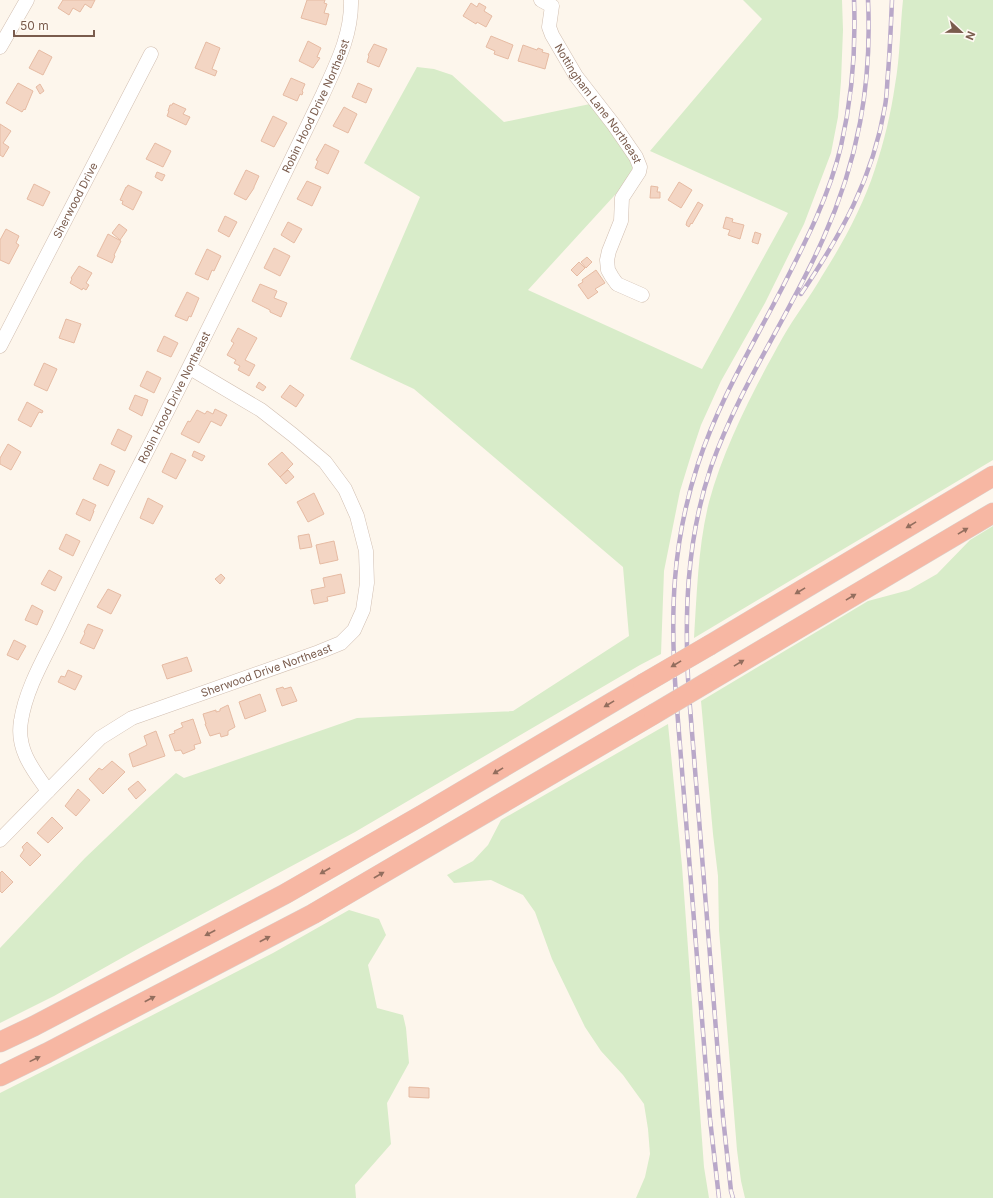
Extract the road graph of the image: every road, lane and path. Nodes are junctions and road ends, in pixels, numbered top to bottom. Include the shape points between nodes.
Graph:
1 (26, 0) edge
2 (351, 0) edge
3 (546, 3) edge
4 (0, 47) edge
5 (151, 54) dead end
6 (642, 296) dead end
7 (0, 346) edge
8 (190, 368) junction
9 (993, 476) edge
10 (993, 513) edge
11 (48, 791) junction
12 (0, 840) edge
13 (0, 1042) edge
14 (0, 1076) edge

1 - 4 street
2 - 8 street, Robin Hood Drive Northeast via 352,14 342,50
3 - 6 street, Nottingham Lane Northeast via 552,35 576,76 614,125 640,167 622,198 621,221 609,251 608,270 617,284
5 - 7 street, Sherwood Drive
8 - 11 street, Robin Hood Drive Northeast via 107,529 26,700 20,723 21,746 33,770
8 - 11 street, Sherwood Drive Northeast via 261,410 326,462 341,484 357,516 366,551 367,583 362,610 354,630 341,643 132,718 100,738
9 -> 13 highway, bridge via 285,894
14 -> 10 highway, bridge via 47,1054 313,914
11 - 12 street, Sherwood Drive Northeast

